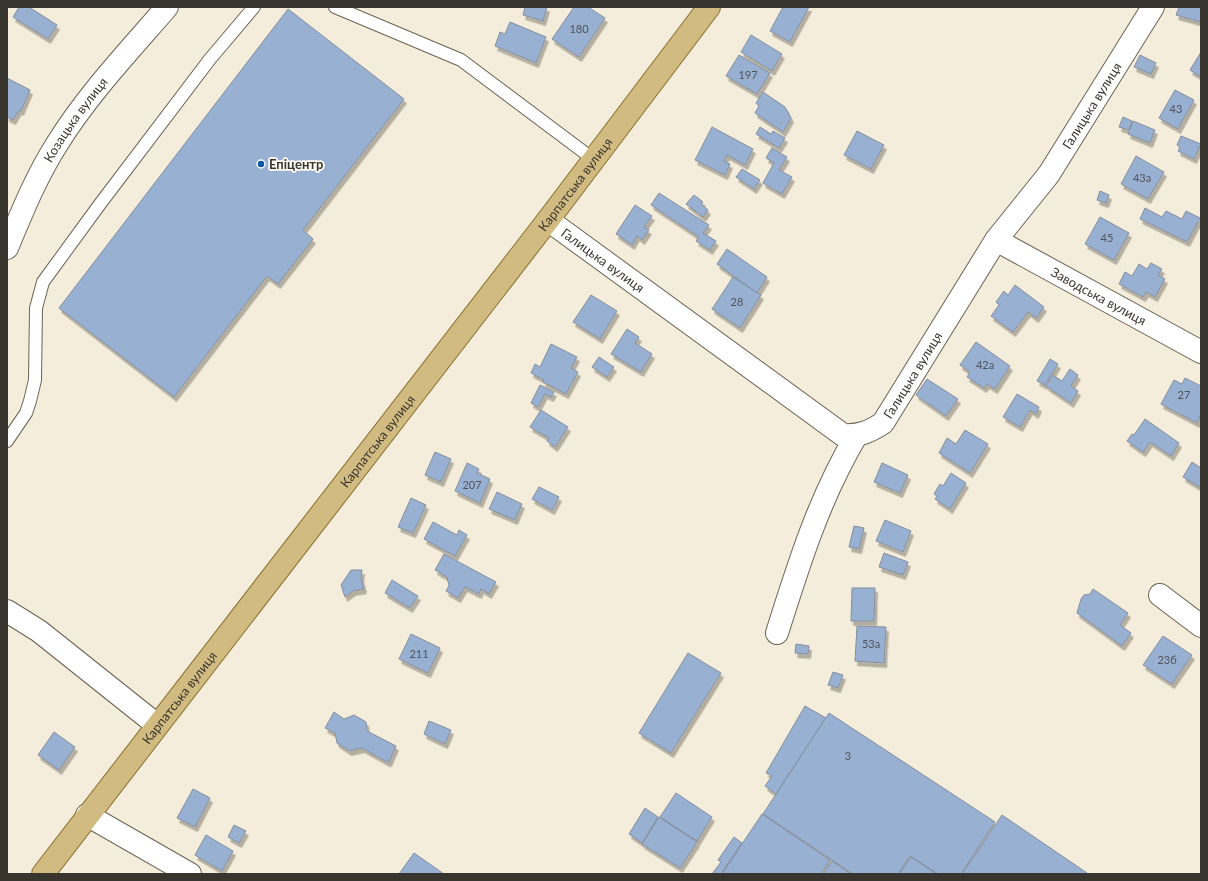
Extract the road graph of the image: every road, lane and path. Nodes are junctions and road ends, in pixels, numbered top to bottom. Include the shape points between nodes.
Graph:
1 (167, 7) edge
2 (254, 7) edge
3 (335, 7) edge
4 (709, 7) edge
5 (1153, 7) edge
6 (593, 159) junction
7 (548, 220) junction
8 (996, 240) junction
9 (7, 248) edge
10 (1201, 352) edge
11 (856, 436) junction
12 (7, 441) edge
13 (1160, 595) dead end
14 (7, 611) edge
15 (1201, 626) edge
16 (777, 633) dead end
17 (157, 725) junction
18 (87, 815) junction
19 (43, 874) edge
20 (190, 874) edge

1 - 9 street, Козацька вулиця via 101,84 58,143 31,191
2 - 12 lane via 210,59 43,282 36,308 34,387 26,413
3 - 6 lane via 461,60
4 - 6 main road, Карпатська вулиця
5 - 8 street, Галицька вулиця via 1049,174
6 - 7 main road, Карпатська вулиця
7 - 11 street, Галицька вулиця via 844,435
7 - 17 main road, Карпатська вулиця
8 - 10 street, Заводська вулиця
8 - 11 street, Галицька вулиця via 883,423 869,432
11 - 16 street via 838,466 819,509
13 - 15 street
14 - 17 street via 38,631
17 - 18 main road, Карпатська вулиця
18 - 19 main road, Карпатська вулиця
18 - 20 street

